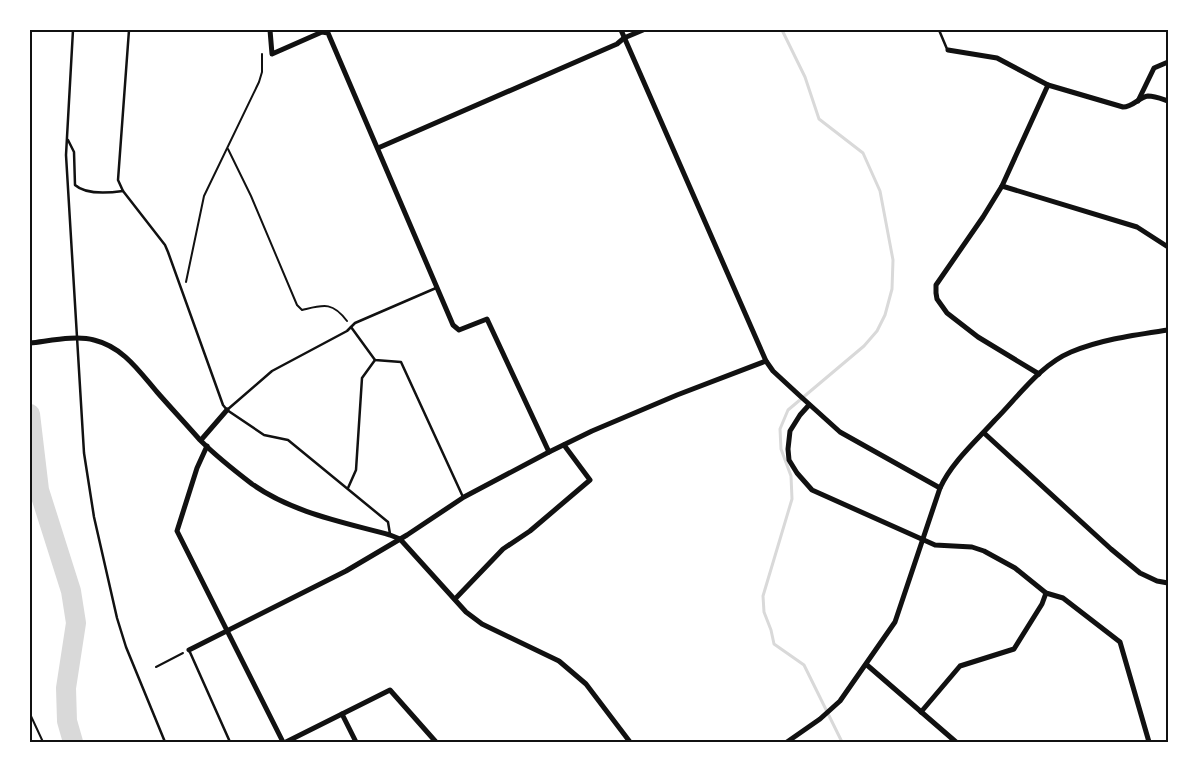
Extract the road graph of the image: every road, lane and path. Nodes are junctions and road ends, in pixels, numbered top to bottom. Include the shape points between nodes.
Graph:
1 (73, 30) edge
2 (128, 30) edge
3 (270, 30) edge
4 (621, 30) edge
5 (643, 30) edge
6 (939, 30) edge
7 (624, 38) junction
8 (948, 50) joint
9 (262, 54) dead end
10 (1168, 62) edge
11 (1048, 85) junction
12 (1137, 101) junction
13 (1168, 102) edge
14 (67, 139) junction
15 (378, 148) junction
16 (228, 149) junction
17 (1002, 186) junction
18 (123, 190) junction
19 (1168, 247) edge
20 (437, 288) junction
21 (182, 293) junction
22 (351, 327) junction
23 (1168, 330) edge
24 (76, 339) junction
25 (30, 343) edge
26 (375, 360) junction
27 (766, 361) junction
28 (1039, 374) junction
29 (808, 404) junction
30 (227, 410) junction
31 (984, 433) junction
32 (200, 440) junction
33 (564, 445) junction
34 (207, 446) junction
35 (549, 452) junction
36 (348, 488) junction
37 (940, 488) junction
38 (464, 497) junction
39 (390, 535) junction
40 (400, 539) junction
41 (922, 541) junction
42 (1168, 583) edge
43 (1046, 593) junction
44 (455, 599) junction
45 (226, 631) junction
46 (189, 650) junction
47 (867, 665) junction
48 (156, 667) dead end
49 (921, 712) junction
50 (30, 714) edge
51 (342, 714) junction
52 (43, 742) edge
53 (165, 742) edge
54 (230, 742) edge
55 (285, 742) edge
56 (356, 742) edge
57 (436, 742) edge
58 (630, 742) edge
59 (787, 742) edge
60 (956, 742) edge
61 (1149, 742) edge

1 - 14 lane
2 - 18 lane via 118,172
3 - 15 street via 272,54 322,32 328,33
4 - 7 street
5 - 7 street
6 - 8 lane
7 - 15 street via 617,44
7 - 27 street
8 - 11 street via 996,58
9 - 16 path via 259,82
10 - 12 street via 1154,68
11 - 12 street via 1123,107
11 - 17 street
12 - 13 street via 1151,96
14 - 18 lane via 74,152 75,185 80,190
14 - 24 lane
15 - 20 street
16 - 21 path via 204,196
16 - 22 path via 297,305 302,310 328,306 335,309
17 - 19 street via 1137,226
17 - 28 street via 936,285 936,293 947,313 978,337
18 - 21 lane via 165,245
20 - 22 lane
20 - 35 street via 453,325 459,330 487,319
21 - 30 lane
22 - 26 lane
22 - 30 lane via 272,371
23 - 28 street via 1087,346 1056,360
24 - 25 street
24 - 32 street via 98,341 120,352
24 - 53 lane via 84,453 106,576 126,646
26 - 36 lane via 362,378 356,470
26 - 38 lane via 401,362
27 - 29 street
27 - 33 street via 677,395
28 - 31 street
29 - 37 street via 854,441
29 - 41 street via 794,423 788,440 790,460 804,482 812,490
30 - 32 street
30 - 36 lane via 264,435 288,440
31 - 37 street via 946,475
31 - 42 street via 1140,573
32 - 34 street
33 - 35 street
33 - 44 street via 590,480 530,531 503,548
34 - 39 street via 276,500 312,514
34 - 45 street via 178,531
35 - 38 street
36 - 39 lane via 388,522
37 - 41 street
38 - 40 street
39 - 40 street
40 - 44 street
40 - 45 street via 346,571
41 - 43 street via 935,546 972,547 984,551 1015,568
41 - 47 street via 896,622
43 - 49 street via 1014,648 960,666
43 - 61 street via 1063,598 1120,642
44 - 58 street via 482,624 558,661 586,684
45 - 46 street
45 - 55 street
46 - 48 path
46 - 54 lane
47 - 49 street
47 - 59 street via 832,709
49 - 60 street
50 - 52 path
51 - 55 street
51 - 56 street
51 - 57 street via 390,690

